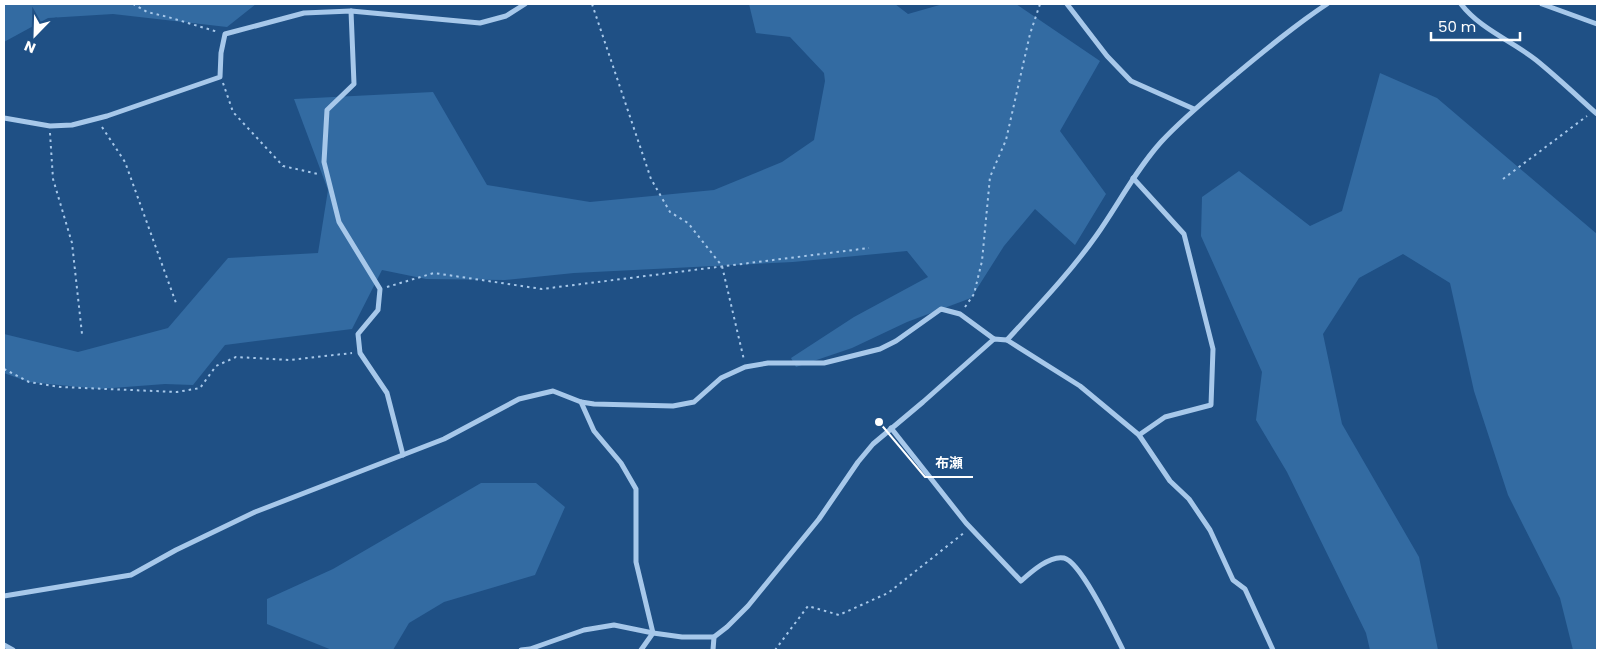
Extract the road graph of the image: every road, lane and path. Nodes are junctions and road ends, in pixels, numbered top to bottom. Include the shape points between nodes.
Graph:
1 (133, 4) edge
2 (525, 4) edge
3 (592, 4) edge
4 (1040, 4) edge
5 (1068, 4) edge
6 (1328, 4) edge
7 (1461, 4) edge
8 (1542, 4) edge
9 (351, 10) junction
10 (1597, 24) edge
11 (225, 34) junction
12 (220, 76) junction
13 (1194, 109) junction
14 (1595, 113) edge
15 (4, 118) edge
16 (97, 118) junction
17 (50, 126) junction
18 (327, 176) junction
19 (1133, 178) junction
20 (1503, 178) dead end
21 (869, 248) dead end
22 (722, 266) junction
23 (380, 289) junction
24 (176, 303) dead end
25 (960, 314) junction
26 (82, 334) dead end
27 (994, 339) junction
28 (1006, 340) junction
29 (360, 353) junction
30 (746, 367) junction
31 (4, 370) edge
32 (581, 402) junction
33 (891, 428) junction
34 (1139, 435) junction
35 (403, 455) junction
36 (970, 527) junction
37 (4, 596) edge
38 (653, 634) junction
39 (714, 637) junction
40 (4, 644) edge
41 (13, 650) edge
42 (521, 650) edge
43 (641, 650) edge
44 (713, 650) edge
45 (775, 650) edge
46 (1123, 650) edge
47 (1273, 650) edge

1 - 11 path via 147,12
2 - 9 street via 506,16 480,23
3 - 22 path via 651,179 670,212 688,223
4 - 25 path via 1006,140 990,178 982,260 974,294
5 - 13 street via 1107,56 1132,81
6 - 13 street via 1266,49
7 - 14 street via 1490,29 1535,59
8 - 10 street
9 - 11 street via 304,14
9 - 18 street via 354,84 327,110 324,162
11 - 12 street
12 - 16 street
12 - 18 path via 233,112 282,166
13 - 19 street
14 - 20 path
15 - 17 street
16 - 17 street via 72,125
16 - 24 path via 125,162
17 - 26 path via 53,179 72,243
18 - 23 street via 339,222
19 - 28 street via 1076,263
19 - 34 street via 1184,234 1213,349 1211,405 1165,416
21 - 22 path
22 - 23 path via 542,289 434,273
22 - 30 path
23 - 29 street via 378,310 358,334
25 - 27 street
25 - 30 street via 941,309 896,342 824,363 768,363
27 - 28 street
27 - 33 street
28 - 34 street via 1080,386
29 - 31 path via 290,360 236,357 216,366 200,388 177,392 60,387 29,382
29 - 35 street via 387,392
30 - 32 street via 721,378 694,402 673,406
32 - 35 street via 553,392 519,399 444,439
32 - 38 street via 594,431 621,463 636,489 636,562
33 - 36 street
33 - 39 street via 858,462 819,519 748,606
34 - 47 street via 1170,481 1189,499 1210,530 1233,580 1245,589
35 - 37 street via 255,512 132,575
36 - 45 path via 888,592 839,616 808,606
36 - 46 street via 1022,581 1054,558 1065,558 1076,566
38 - 39 street
38 - 42 street via 614,625 584,630
38 - 43 street
39 - 44 street
40 - 41 street

